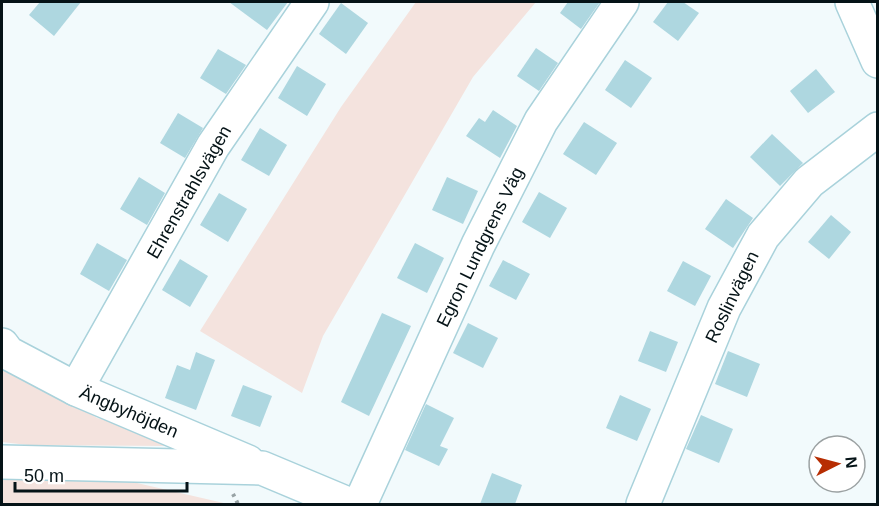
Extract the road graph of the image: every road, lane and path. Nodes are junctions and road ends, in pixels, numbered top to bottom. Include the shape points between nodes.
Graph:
1 (312, 2) edge
2 (622, 2) edge
3 (852, 2) edge
4 (878, 61) edge
5 (878, 129) edge
6 (2, 345) edge
7 (76, 389) junction
8 (2, 462) edge
9 (262, 468) junction
10 (348, 504) edge
11 (360, 504) edge
12 (643, 504) edge

1 - 7 street, Ehrenstrahlsvägen via 213,146
2 - 11 street, Egron Lundgrens Väg via 541,122 478,245
3 - 4 street
5 - 12 street, Roslinvägen via 809,182 763,236 724,308
6 - 7 street, Ängbyhöjden via 8,353
7 - 9 street, Ängbyhöjden
8 - 9 street
9 - 10 street, Ängbyhöjden

